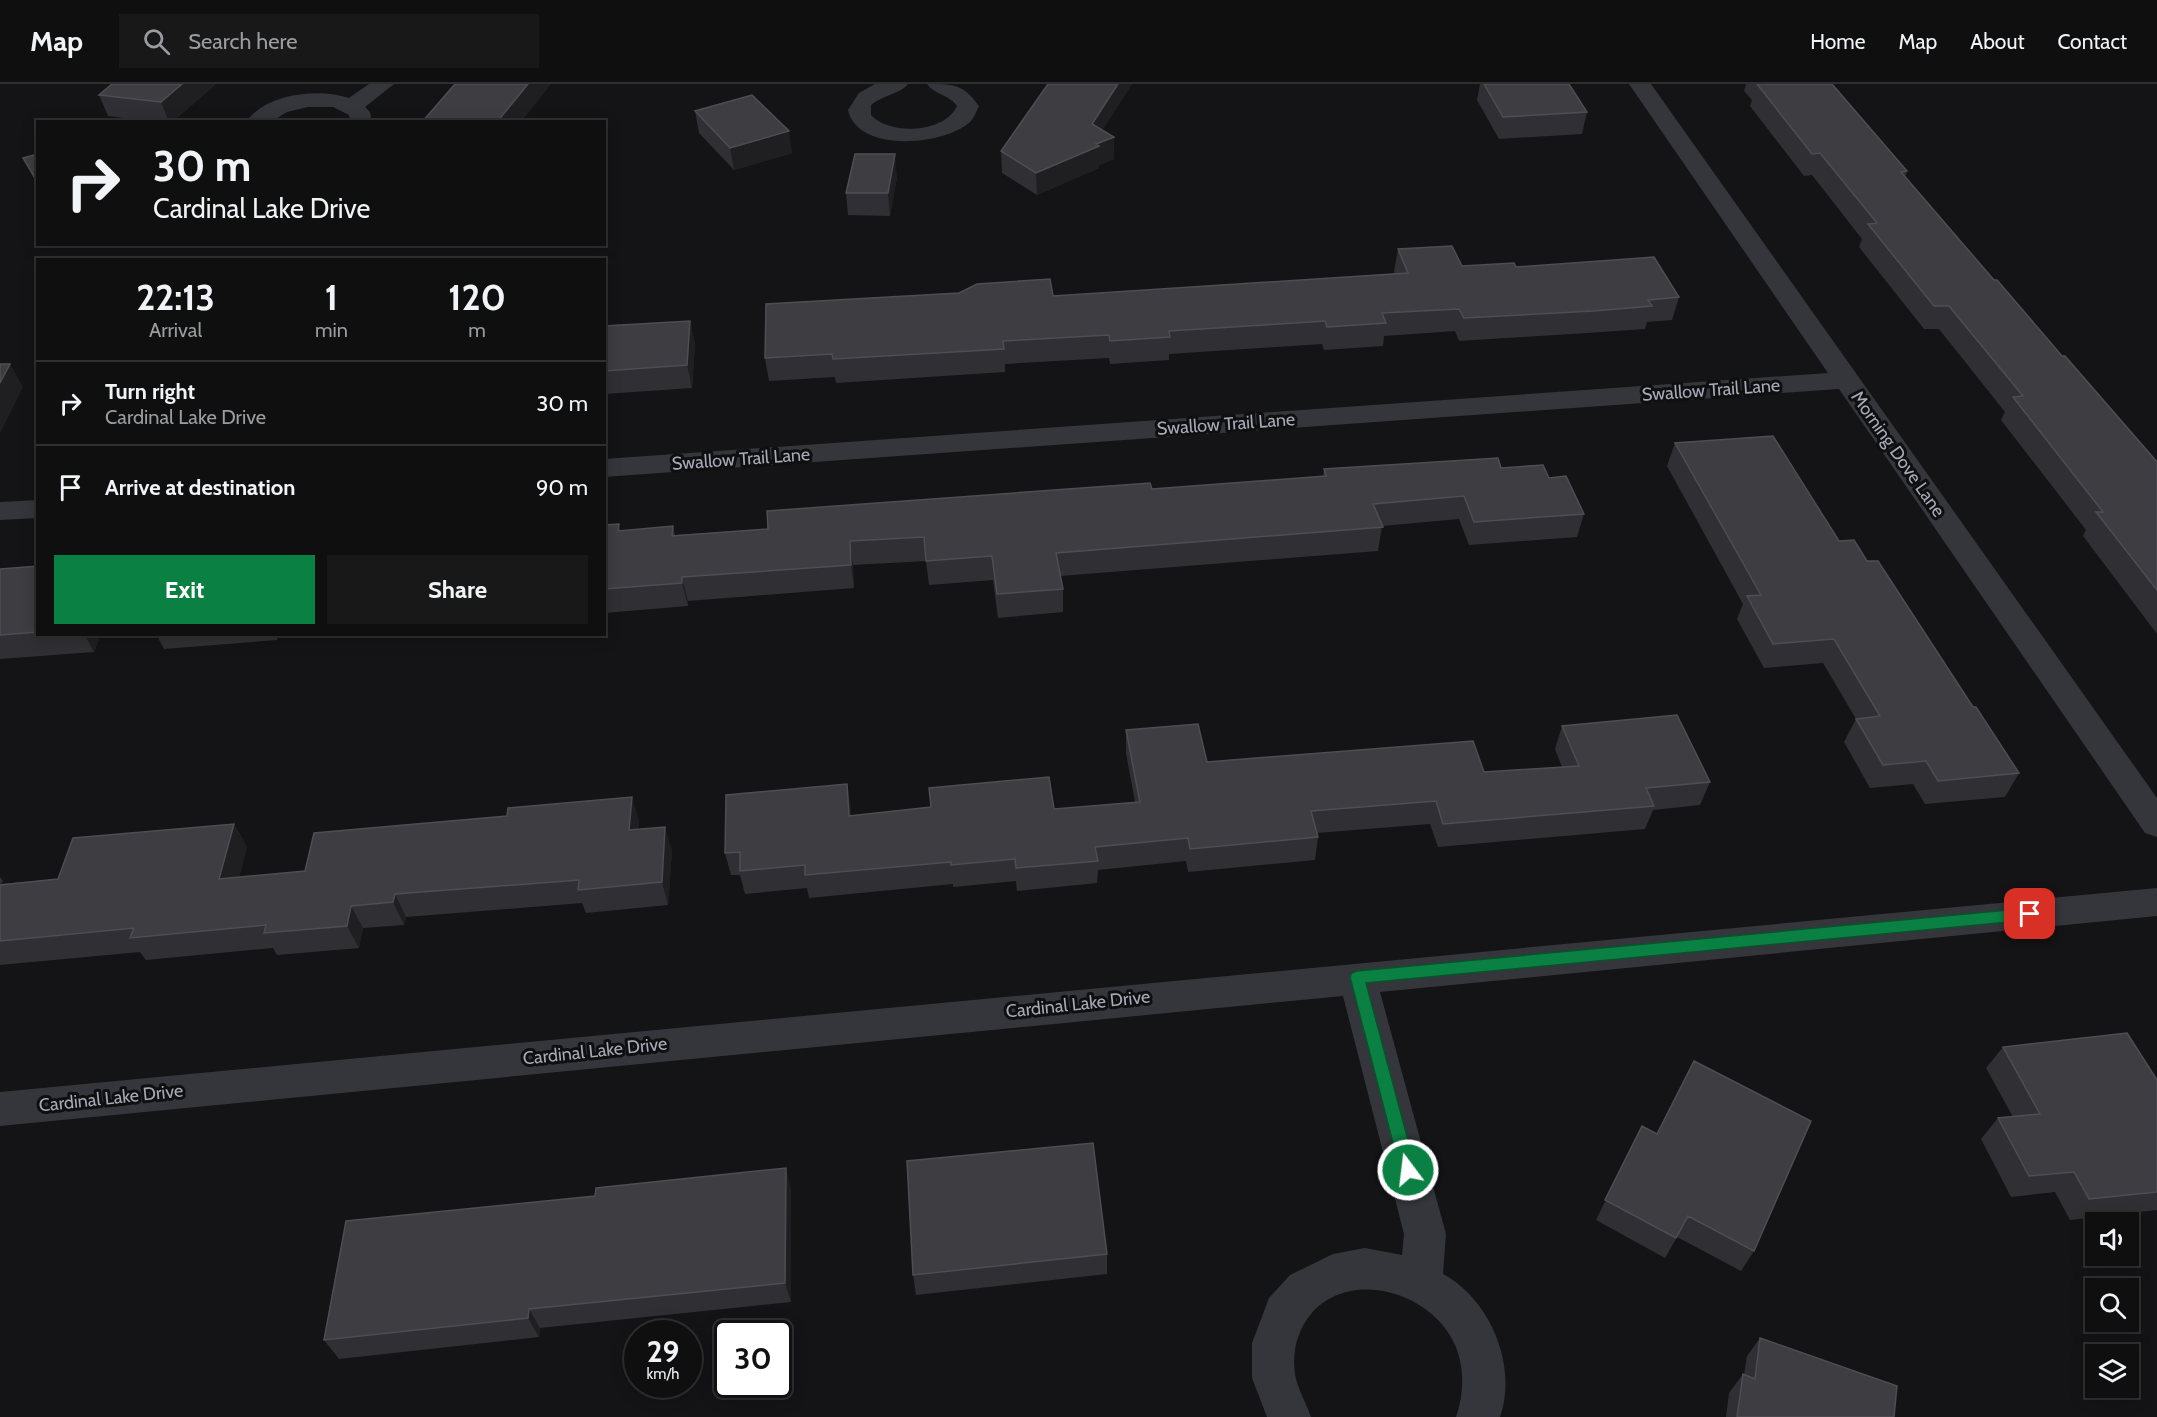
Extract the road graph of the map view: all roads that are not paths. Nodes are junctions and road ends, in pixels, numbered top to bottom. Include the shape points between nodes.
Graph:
1 (383, 84) edge
2 (892, 84) edge
3 (938, 84) edge
4 (1640, 84) edge
5 (356, 114) edge
6 (260, 120) edge
7 (1847, 380) junction
8 (606, 468) edge
9 (36, 509) edge
10 (0, 511) edge
11 (2157, 824) edge
12 (2157, 902) edge
13 (1357, 977) junction
14 (0, 1109) edge
15 (1421, 1281) junction
16 (1289, 1417) edge
17 (1478, 1417) edge

1 - 5 street
2 - 3 street via 865,98 860,115 879,130 915,135 950,127 968,111 962,94
4 - 7 street, Morning Dove Lane
5 - 6 street via 332,101 306,101 272,111
7 - 8 street, Swallow Trail Lane
7 - 11 street, Morning Dove Lane
9 - 10 street
12 - 13 street, Cardinal Lake Drive
13 - 14 street, Cardinal Lake Drive
13 - 15 street via 1425,1234
15 - 16 street via 1386,1269 1351,1268 1318,1279 1293,1300 1276,1329 1271,1364 1277,1396
15 - 17 street via 1451,1304 1473,1334 1485,1369 1484,1402

